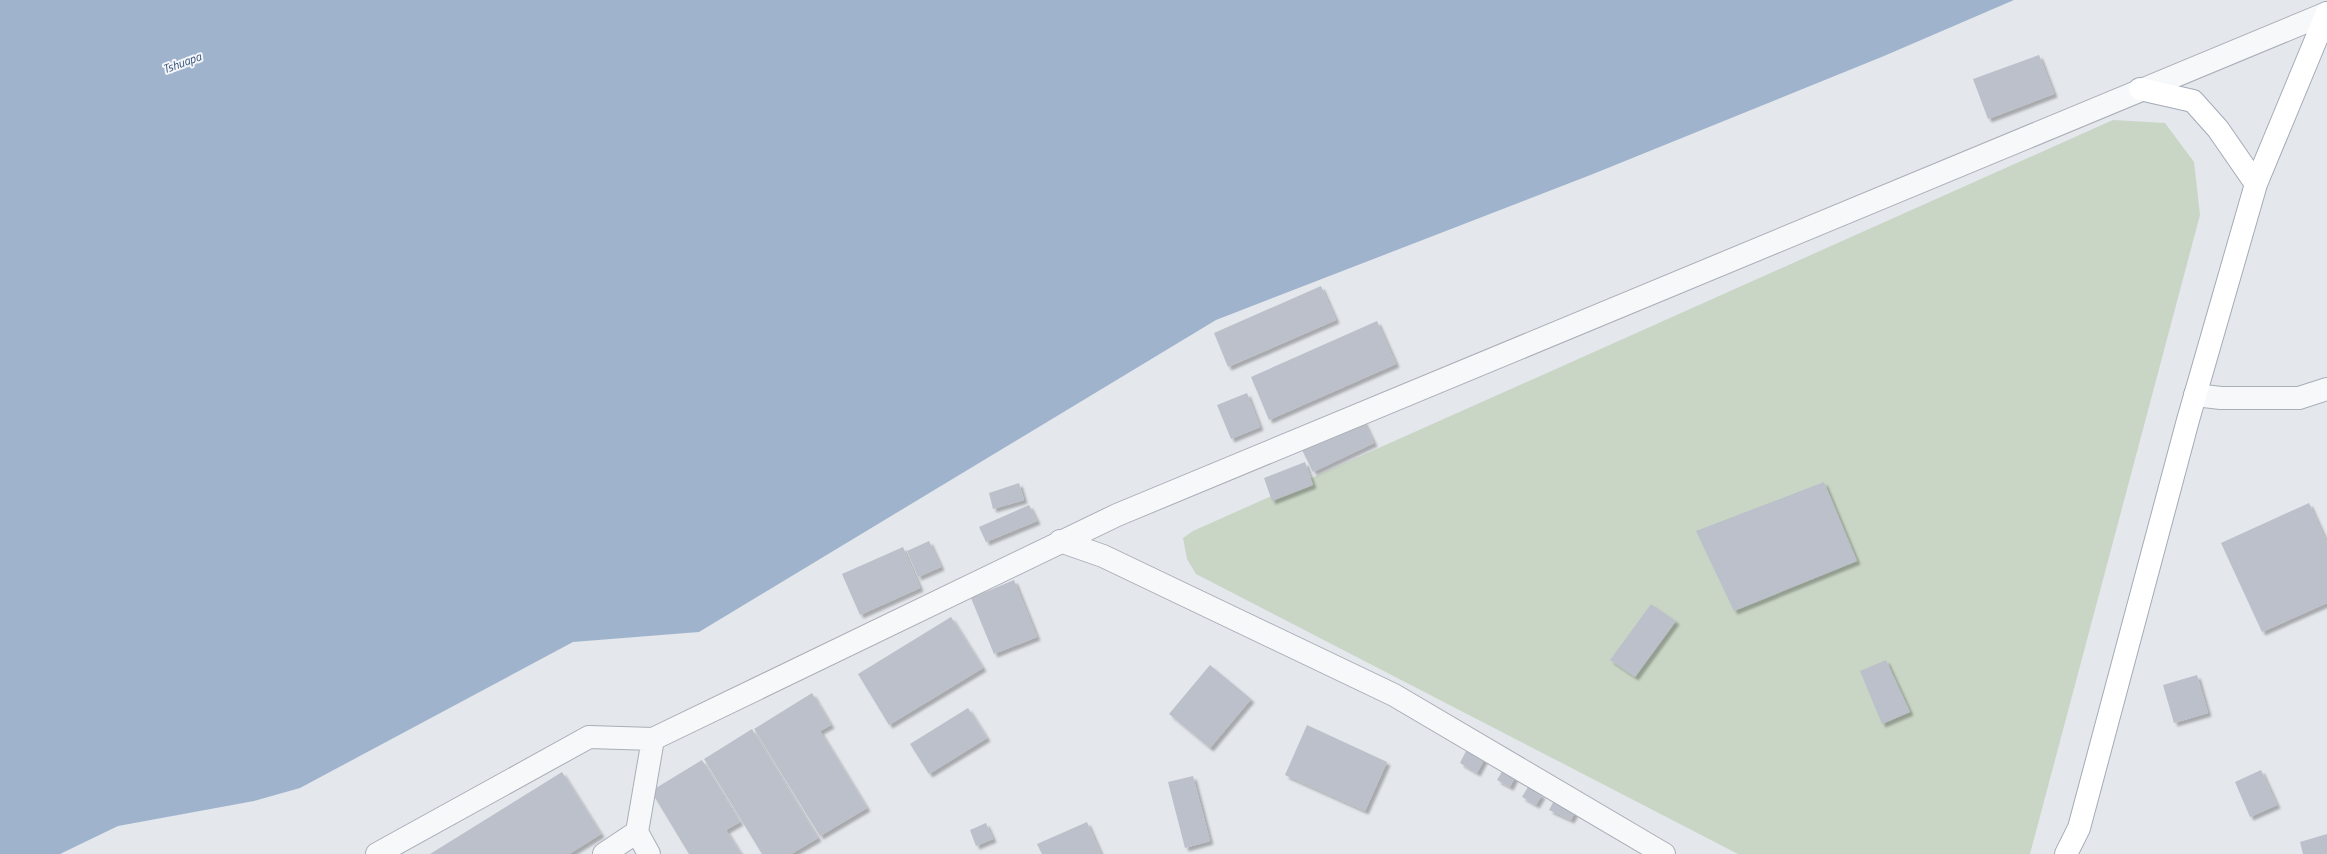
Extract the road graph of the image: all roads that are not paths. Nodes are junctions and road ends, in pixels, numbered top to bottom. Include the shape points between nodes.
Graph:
1 (2327, 13) edge
2 (2140, 89) junction
3 (2256, 184) junction
4 (2327, 389) edge
5 (2195, 395) junction
6 (1060, 541) junction
7 (653, 739) junction
8 (2079, 828) junction
9 (637, 832) junction
10 (1651, 852) edge
11 (377, 854) edge
12 (604, 854) edge
13 (649, 854) edge
14 (2066, 854) edge
15 (2081, 854) edge

1 - 2 street
1 - 3 main road
2 - 3 main road via 2193,100 2218,129
2 - 6 street via 1124,512
3 - 5 main road
4 - 5 street via 2299,398 2221,398
5 - 8 main road
6 - 7 street
6 - 10 street via 1103,556 1394,695
7 - 9 street
7 - 11 street via 589,737
8 - 14 main road
8 - 15 main road
9 - 12 street
9 - 13 street

